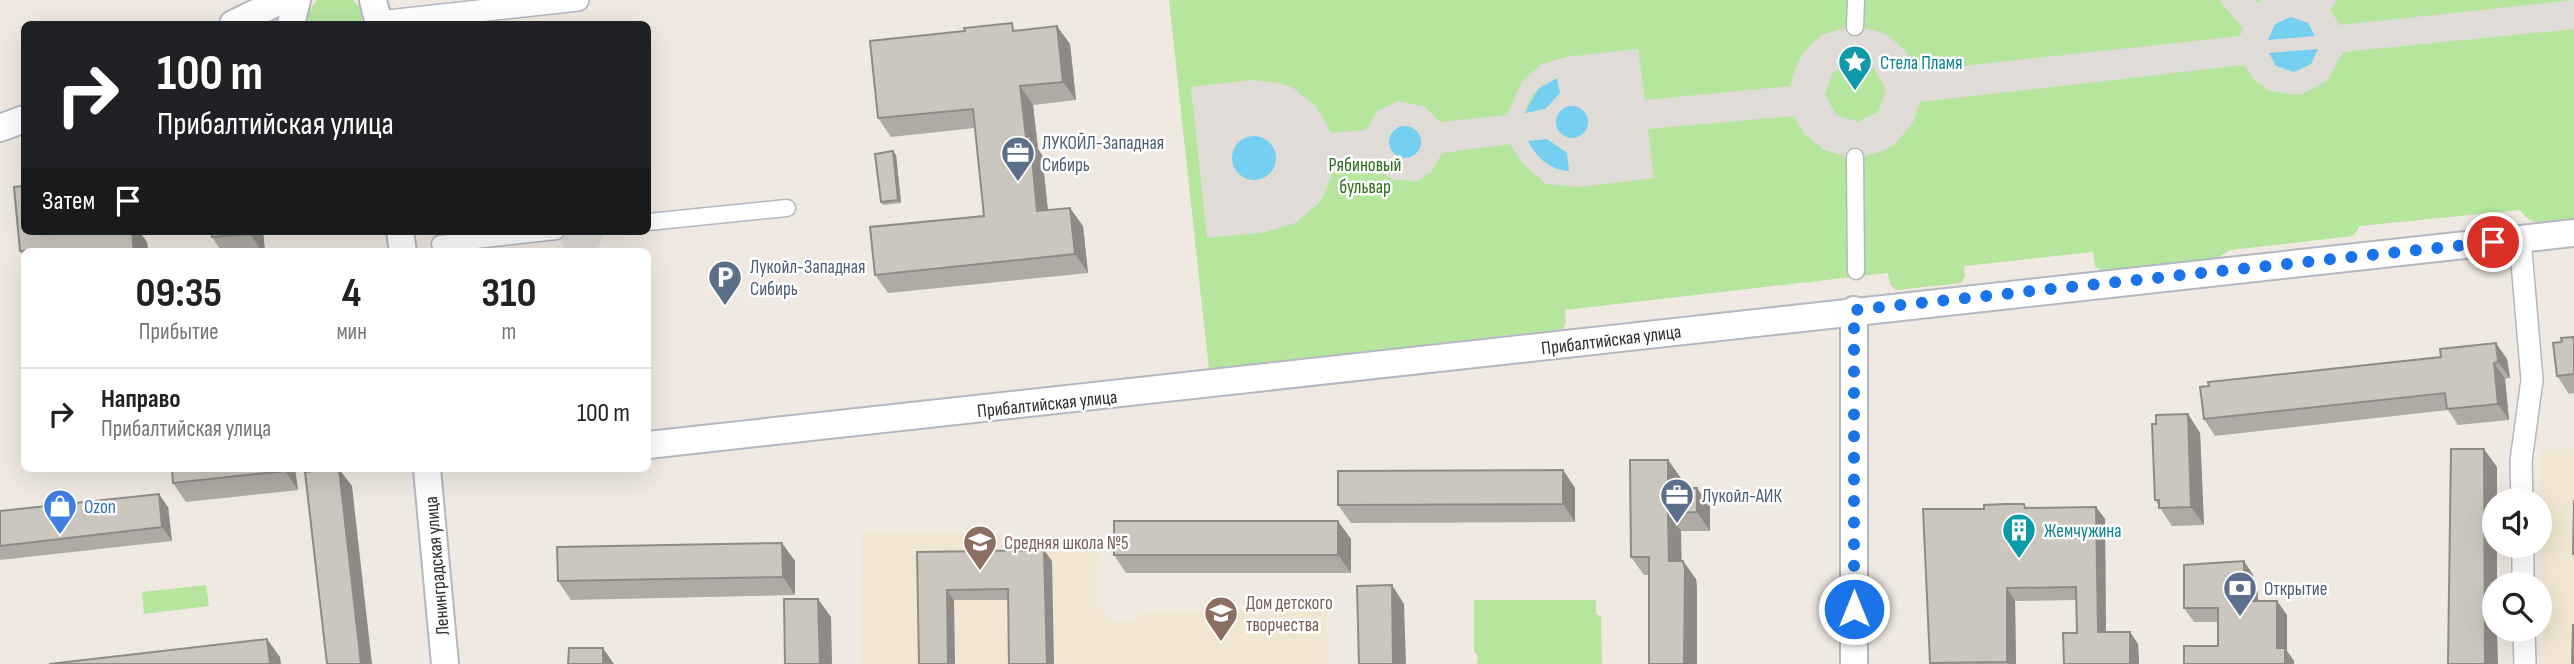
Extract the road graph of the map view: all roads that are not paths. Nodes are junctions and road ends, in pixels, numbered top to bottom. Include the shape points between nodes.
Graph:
1 (282, 0) edge
2 (296, 0) edge
3 (578, 0) edge
4 (1856, 0) edge
5 (377, 14) edge
6 (239, 21) edge
7 (292, 21) edge
8 (1855, 27) dead end
9 (21, 120) edge
10 (0, 128) edge
11 (1855, 158) dead end
12 (788, 208) dead end
13 (651, 222) edge
14 (2574, 233) edge
15 (520, 235) edge
16 (2520, 239) junction
17 (440, 244) dead end
18 (1856, 271) dead end
19 (1854, 310) junction
20 (651, 445) edge
21 (427, 472) edge
22 (2522, 488) edge
23 (2524, 642) edge
24 (445, 664) edge
25 (1854, 664) edge
26 (2525, 664) edge

1 - 6 street
2 - 7 street
3 - 5 street
4 - 8 street
9 - 10 street
11 - 18 street
12 - 13 street
14 - 16 street, Прибалтийская улица
15 - 17 street
16 - 19 street, Прибалтийская улица
16 - 22 street via 2532,380 2523,433
19 - 20 street, Прибалтийская улица
19 - 25 street
21 - 24 street, Ленинградская улица
23 - 26 street

